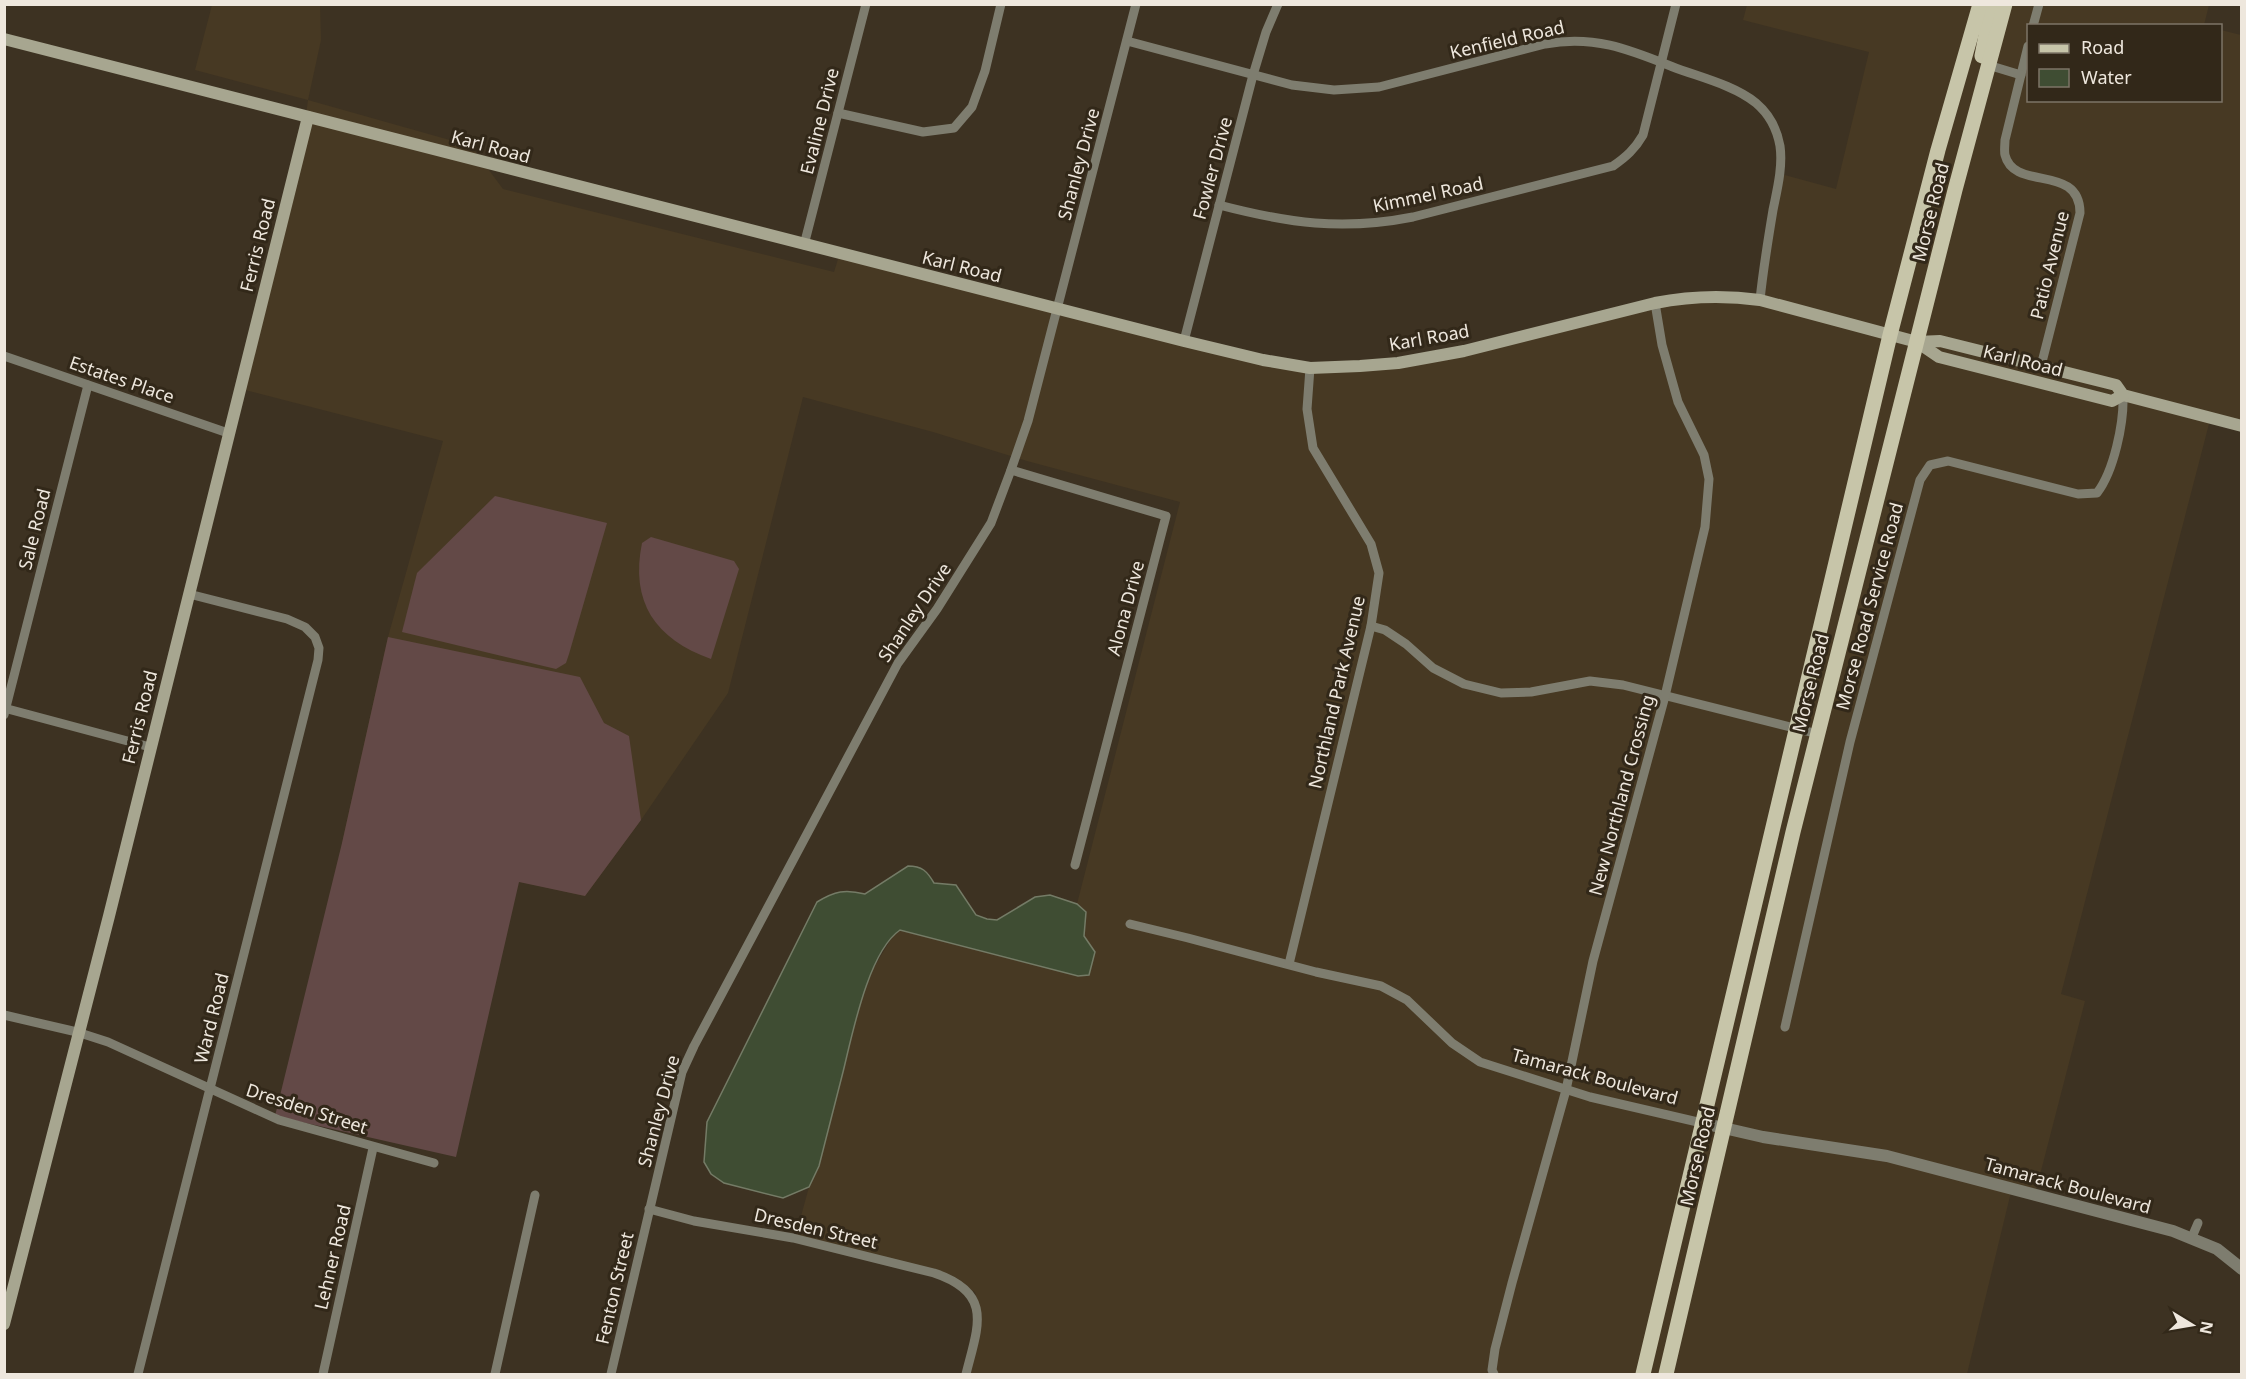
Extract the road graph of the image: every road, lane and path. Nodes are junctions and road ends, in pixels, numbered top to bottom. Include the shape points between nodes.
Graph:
1 (866, 4) edge
2 (1001, 4) edge
3 (1136, 4) edge
4 (1278, 4) edge
5 (1676, 4) edge
6 (1980, 4) edge
7 (1992, 4) edge
8 (2005, 4) edge
9 (2039, 4) edge
10 (2034, 24) edge
11 (4, 39) edge
12 (1127, 41) junction
13 (2027, 50) edge
14 (1661, 62) junction
15 (1988, 65) junction
16 (1253, 75) junction
17 (2021, 75) junction
18 (838, 113) junction
19 (308, 117) junction
20 (1219, 205) junction
21 (804, 245) junction
22 (1760, 300) junction
23 (1655, 303) junction
24 (1057, 309) junction
25 (1890, 335) junction
26 (1184, 341) junction
27 (1917, 342) junction
28 (4, 356) edge
29 (2041, 366) junction
30 (1310, 368) junction
31 (88, 385) junction
32 (2123, 395) junction
33 (2241, 426) edge
34 (228, 433) junction
35 (1011, 470) junction
36 (189, 594) junction
37 (1371, 626) junction
38 (1665, 696) junction
39 (5, 711) edge
40 (1796, 729) junction
41 (1818, 734) junction
42 (150, 747) junction
43 (1075, 865) dead end
44 (1130, 924) dead end
45 (1289, 964) junction
46 (4, 1015) edge
47 (1785, 1027) dead end
48 (78, 1032) junction
49 (210, 1089) junction
50 (1566, 1090) junction
51 (1702, 1123) junction
52 (1723, 1128) junction
53 (373, 1148) junction
54 (434, 1163) dead end
55 (535, 1195) dead end
56 (649, 1209) junction
57 (2198, 1223) dead end
58 (2192, 1238) junction
59 (2241, 1269) edge
60 (4, 1324) edge
61 (138, 1374) edge
62 (323, 1374) edge
63 (495, 1374) edge
64 (611, 1374) edge
65 (966, 1374) edge
66 (1494, 1374) edge
67 (1643, 1374) edge
68 (1666, 1374) edge

1 - 18 street, Evaline Drive
2 - 18 street via 972,107 954,128 923,132
3 - 12 street, Shanley Drive
4 - 16 street, Fowler Drive
5 - 14 street
6 - 25 main road, Morse Road
7 - 15 main road via 1982,54 1982,61
8 - 15 main road, Morse Road
9 - 10 street
11 - 19 main road, Karl Road
12 - 16 street, Kenfield Road
12 - 24 street, Shanley Drive
13 - 17 street, Patio Avenue
14 - 16 street, Kenfield Road via 1598,41 1562,41 1406,81 1354,89 1320,89
14 - 20 street, Kimmel Road via 1643,135 1626,158 1613,166 1393,221 1352,225 1302,223
14 - 22 street, Kenfield Road via 1739,92 1769,116 1776,131 1780,147 1778,178
15 - 17 street
15 - 27 main road, Morse Road
16 - 20 street, Fowler Drive
17 - 29 street, Patio Avenue via 2005,154 2012,167 2064,184 2080,201
18 - 21 street, Evaline Drive
19 - 21 main road, Karl Road
19 - 34 main road, Ferris Road
20 - 26 street, Fowler Drive
21 - 24 main road, Karl Road
22 - 23 main road, Karl Road via 1687,297
22 - 25 main road, Karl Road
23 - 30 main road, Karl Road via 1443,355 1398,363
23 - 38 street, New Northland Crossing via 1678,402 1704,455 1708,479 1705,527
24 - 26 main road, Karl Road
24 - 35 street, Shanley Drive
25 - 27 main road, Karl Road
25 - 40 main road, Morse Road
26 - 30 main road, Karl Road
27 - 29 main road, Karl Road via 1940,341
27 - 32 main road, Karl Road via 1939,357 2112,401
27 - 41 main road, Morse Road
28 - 31 street, Estates Place
29 - 32 main road, Karl Road via 2116,385
30 - 37 street, Northland Park Avenue via 1307,409 1313,448 1371,544 1379,573
31 - 34 street, Estates Place
31 - 39 street, Sale Road
32 - 33 main road, Karl Road
32 - 47 street, Morse Road Service Road via 2124,413 2114,454 2106,482 2097,493 2078,494 1948,461 1930,465 1920,480 1850,742
34 - 36 main road, Ferris Road
35 - 43 street, Alona Drive via 1166,516
35 - 56 street, Shanley Drive via 991,523 937,609 897,663 694,1046 682,1072
36 - 42 main road, Ferris Road
36 - 49 street, Ward Road via 287,619 305,627 319,648
37 - 38 street via 1385,630 1433,668 1464,684 1501,693 1531,692 1590,681
37 - 45 street, Northland Park Avenue
38 - 40 street
38 - 50 street, New Northland Crossing via 1593,961
39 - 42 street
40 - 41 street
40 - 51 main road, Morse Road
41 - 52 main road, Morse Road
42 - 48 main road, Ferris Road
44 - 45 street, Tamarack Boulevard
45 - 50 street, Tamarack Boulevard via 1381,986 1407,1000 1452,1043 1480,1062
46 - 48 street, Dresden Street
48 - 49 street, Dresden Street
48 - 60 main road, Ferris Road
49 - 53 street, Dresden Street via 279,1120
49 - 61 street, Ward Road
50 - 51 street, Tamarack Boulevard
50 - 66 street, New Northland Crossing via 1508,1297
51 - 52 street, Tamarack Boulevard
51 - 67 main road, Morse Road
52 - 58 street, Tamarack Boulevard via 1887,1156
52 - 68 main road, Morse Road
53 - 54 street, Dresden Street
53 - 62 street, Lehner Road
55 - 63 street
56 - 64 street, Fenton Street
56 - 65 street, Dresden Street via 794,1238 954,1280 970,1293 977,1310 978,1328
57 - 58 street
58 - 59 street, Tamarack Boulevard via 2217,1249

